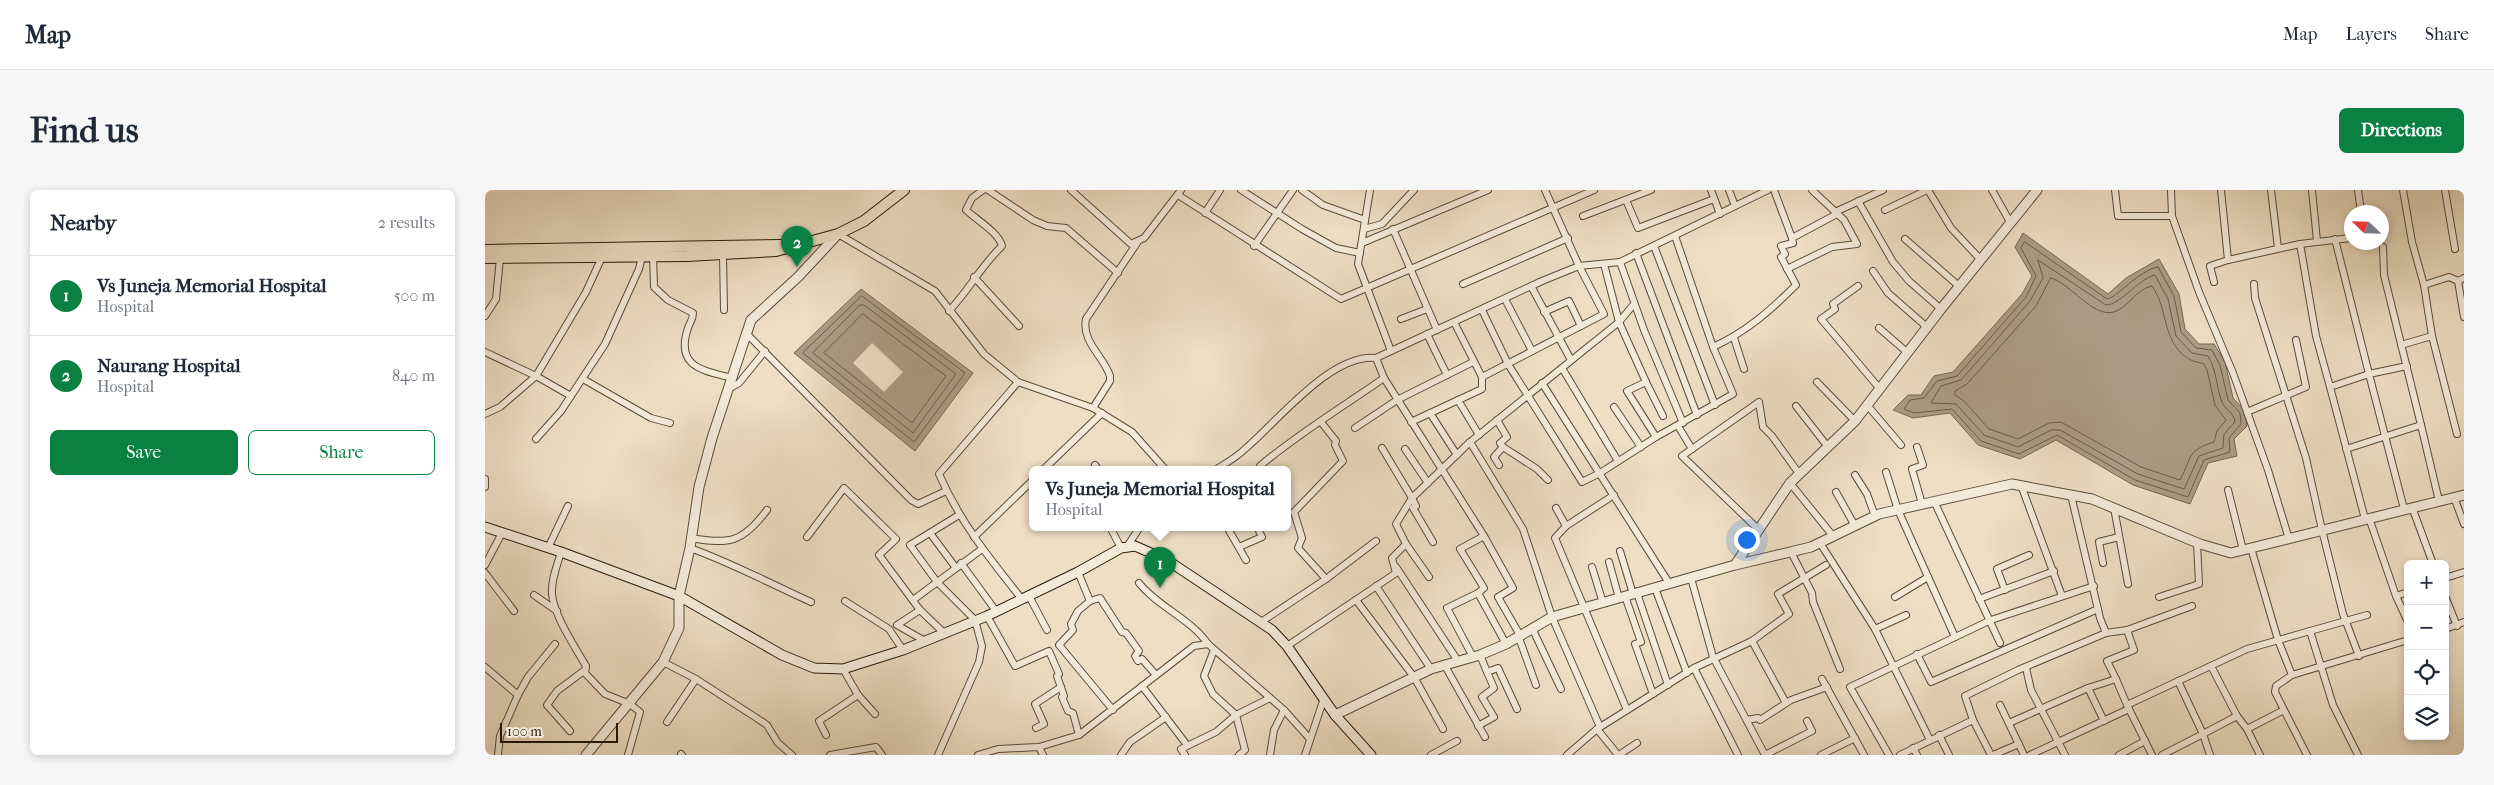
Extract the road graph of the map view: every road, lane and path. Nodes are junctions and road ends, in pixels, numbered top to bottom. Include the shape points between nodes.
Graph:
1 (983, 190) edge
2 (987, 190) edge
3 (1071, 190) edge
4 (1220, 190) edge
5 (1241, 190) edge
6 (1293, 190) edge
7 (1302, 190) edge
8 (1370, 190) edge
9 (1414, 190) edge
10 (1488, 190) edge
11 (1545, 190) edge
12 (1651, 190) edge
13 (1711, 190) edge
14 (1729, 190) edge
15 (1768, 190) edge
16 (1775, 190) edge
17 (1812, 190) edge
18 (1883, 190) edge
19 (1927, 190) edge
20 (1992, 190) edge
21 (2037, 190) edge
22 (2115, 190) edge
23 (2171, 190) edge
24 (2221, 190) edge
25 (2271, 190) edge
26 (2312, 190) edge
27 (2358, 190) edge
28 (2403, 190) edge
29 (2445, 190) edge
30 (899, 191) edge
31 (1589, 191) edge
32 (1180, 192) edge
33 (1714, 199) junction
34 (1626, 200) junction
35 (1859, 201) junction
36 (2360, 205) edge
37 (1735, 206) junction
38 (1552, 208) junction
39 (1885, 210) dead end
40 (1205, 213) junction
41 (1277, 213) junction
42 (1836, 213) junction
43 (1720, 214) junction
44 (1583, 216) dead end
45 (2172, 216) junction
46 (1365, 220) junction
47 (2010, 222) junction
48 (1364, 229) junction
49 (1393, 229) junction
50 (838, 234) junction
51 (1675, 236) junction
52 (1568, 238) junction
53 (1792, 238) junction
54 (2344, 238) edge
55 (1905, 239) dead end
56 (2335, 239) junction
57 (2317, 241) junction
58 (1137, 243) junction
59 (1362, 243) junction
60 (2300, 244) junction
61 (1255, 246) junction
62 (1654, 246) junction
63 (789, 247) junction
64 (2279, 248) junction
65 (2455, 249) dead end
66 (485, 250) edge
67 (2383, 250) edge
68 (1360, 253) junction
69 (1636, 253) junction
70 (650, 254) junction
71 (723, 254) junction
72 (602, 256) junction
73 (485, 258) edge
74 (501, 258) junction
75 (1981, 260) junction
76 (2228, 260) junction
77 (1620, 262) junction
78 (1604, 264) junction
79 (1579, 266) junction
80 (1787, 269) junction
81 (1873, 270) dead end
82 (1410, 271) junction
83 (1118, 273) junction
84 (974, 277) junction
85 (2461, 279) edge
86 (2214, 282) dead end
87 (1463, 284) dead end
88 (2254, 284) dead end
89 (2425, 285) junction
90 (1531, 286) junction
91 (1858, 286) dead end
92 (1959, 287) junction
93 (1367, 289) junction
94 (1505, 299) junction
95 (1635, 304) junction
96 (1427, 309) junction
97 (1941, 309) junction
98 (724, 310) dead end
99 (1482, 310) junction
100 (949, 311) junction
101 (1545, 312) junction
102 (485, 316) edge
103 (2464, 317) edge
104 (1401, 319) dead end
105 (1454, 322) junction
106 (1619, 322) junction
107 (1019, 326) dead end
108 (1581, 326) junction
109 (1879, 328) dead end
110 (1928, 328) junction
111 (1437, 330) junction
112 (746, 332) junction
113 (1427, 334) junction
114 (2432, 336) junction
115 (1558, 338) junction
116 (1733, 338) junction
117 (2297, 340) dead end
118 (2401, 345) junction
119 (1713, 347) junction
120 (765, 351) junction
121 (1391, 351) junction
122 (1532, 351) junction
123 (485, 352) edge
124 (1908, 353) junction
125 (1376, 358) junction
126 (1571, 360) junction
127 (1473, 362) junction
128 (1508, 364) junction
129 (2407, 366) junction
130 (1562, 368) junction
131 (1744, 370) dead end
132 (2369, 374) junction
133 (1447, 375) junction
134 (537, 376) junction
135 (1482, 377) junction
136 (732, 378) junction
137 (1384, 378) junction
138 (583, 379) junction
139 (1018, 382) junction
140 (1543, 382) junction
141 (1646, 382) junction
142 (1817, 382) dead end
143 (2329, 386) junction
144 (728, 389) junction
145 (1880, 389) junction
146 (1528, 394) junction
147 (571, 396) junction
148 (2286, 396) junction
149 (1397, 400) junction
150 (1458, 400) junction
151 (1715, 405) junction
152 (1867, 405) junction
153 (1796, 406) dead end
154 (1614, 407) dead end
155 (1093, 408) junction
156 (2247, 412) junction
157 (1102, 413) junction
158 (1430, 413) junction
159 (485, 414) edge
160 (1697, 415) junction
161 (1663, 416) dead end
162 (1497, 420) junction
163 (1855, 421) junction
164 (1321, 422) junction
165 (1411, 422) junction
166 (670, 423) dead end
167 (1681, 425) junction
168 (2421, 425) junction
169 (1355, 428) dead end
170 (1479, 434) junction
171 (2457, 434) dead end
172 (1656, 437) junction
173 (2384, 437) junction
174 (536, 440) dead end
175 (1470, 442) junction
176 (1901, 445) dead end
177 (1503, 447) junction
178 (1641, 447) junction
179 (1828, 447) junction
180 (1917, 447) dead end
181 (1383, 448) dead end
182 (1405, 449) dead end
183 (1693, 449) junction
184 (2346, 449) junction
185 (1457, 454) junction
186 (1618, 461) junction
187 (1499, 465) dead end
188 (1047, 466) edge
189 (1162, 466) edge
190 (1221, 466) edge
191 (1260, 466) dead end
192 (1441, 470) junction
193 (1886, 472) dead end
194 (1600, 474) junction
195 (1800, 474) junction
196 (1855, 475) dead end
197 (485, 479) edge
198 (1548, 480) dead end
199 (1428, 483) junction
200 (1790, 483) junction
201 (1029, 484) edge
202 (2021, 485) junction
203 (485, 487) edge
204 (2228, 490) dead end
205 (946, 491) junction
206 (1835, 492) dead end
207 (1614, 494) junction
208 (2071, 495) junction
209 (2459, 496) edge
210 (1412, 498) junction
211 (1934, 501) junction
212 (2439, 501) junction
213 (1922, 504) junction
214 (568, 506) dead end
215 (1556, 508) dead end
216 (2114, 508) junction
217 (2408, 508) junction
218 (767, 510) dead end
219 (1898, 510) junction
220 (959, 515) junction
221 (1875, 516) junction
222 (2367, 519) junction
223 (2464, 524) edge
224 (485, 526) edge
225 (1566, 526) junction
226 (1855, 526) junction
227 (1759, 530) junction
228 (2321, 530) junction
229 (1113, 531) edge
230 (1137, 531) edge
231 (1229, 531) edge
232 (1259, 531) edge
233 (502, 533) junction
234 (930, 533) junction
235 (1485, 536) junction
236 (1833, 536) junction
237 (807, 537) dead end
238 (974, 537) junction
239 (2119, 537) junction
240 (691, 538) junction
241 (2289, 538) junction
242 (1376, 541) dead end
243 (1433, 542) dead end
244 (1820, 543) junction
245 (2197, 543) junction
246 (1406, 544) junction
247 (1239, 547) junction
248 (548, 548) junction
249 (690, 548) junction
250 (1124, 548) junction
251 (982, 549) junction
252 (2247, 549) junction
253 (1620, 551) dead end
254 (561, 552) junction
255 (1791, 552) junction
256 (2029, 554) dead end
257 (1246, 560) dead end
258 (2431, 560) edge
259 (1393, 562) junction
260 (1609, 562) dead end
261 (2103, 563) dead end
262 (485, 565) edge
263 (958, 565) junction
264 (1826, 565) dead end
265 (1735, 566) junction
266 (1592, 567) dead end
267 (2054, 571) junction
268 (1078, 572) junction
269 (2464, 572) edge
270 (485, 573) edge
271 (1928, 577) junction
272 (2449, 577) edge
273 (1429, 578) dead end
274 (1691, 578) junction
275 (1804, 578) junction
276 (1326, 579) junction
277 (937, 582) junction
278 (1139, 583) dead end
279 (1669, 583) junction
280 (2128, 584) dead end
281 (1376, 586) junction
282 (2094, 586) junction
283 (1655, 588) junction
284 (2005, 590) junction
285 (1478, 593) junction
286 (2404, 593) edge
287 (534, 595) dead end
288 (1629, 595) junction
289 (679, 596) junction
290 (2062, 596) junction
291 (2396, 596) junction
292 (1025, 597) junction
293 (1895, 597) dead end
294 (2159, 597) dead end
295 (1979, 599) junction
296 (913, 600) junction
297 (1355, 600) junction
298 (845, 601) dead end
299 (1090, 601) junction
300 (811, 602) dead end
301 (1603, 603) junction
302 (2449, 605) edge
303 (2192, 606) dead end
304 (1583, 608) junction
305 (2098, 608) junction
306 (920, 610) junction
307 (514, 611) dead end
308 (557, 611) junction
309 (996, 611) junction
310 (2404, 613) edge
311 (1906, 615) dead end
312 (987, 616) junction
313 (2367, 616) dead end
314 (1552, 617) junction
315 (975, 620) junction
316 (1991, 620) junction
317 (2345, 621) junction
318 (1261, 622) junction
319 (2464, 622) edge
320 (2457, 626) junction
321 (1532, 628) junction
322 (2449, 628) edge
323 (1875, 629) junction
324 (1047, 630) dead end
325 (2127, 630) junction
326 (2310, 631) junction
327 (943, 632) junction
328 (2106, 633) junction
329 (1520, 637) junction
330 (1955, 637) junction
331 (2278, 640) junction
332 (925, 641) junction
333 (1751, 641) junction
334 (2404, 641) edge
335 (2000, 643) dead end
336 (555, 644) dead end
337 (1208, 644) junction
338 (1506, 644) junction
339 (1287, 646) junction
340 (903, 650) junction
341 (1214, 650) junction
342 (1917, 654) junction
343 (1476, 656) junction
344 (2359, 656) junction
345 (1713, 657) junction
346 (1458, 661) junction
347 (663, 662) junction
348 (1444, 664) junction
349 (1894, 666) junction
350 (2211, 666) junction
351 (485, 667) edge
352 (1694, 668) junction
353 (2026, 668) junction
354 (2321, 668) junction
355 (1431, 669) junction
356 (1840, 669) dead end
357 (585, 670) junction
358 (843, 670) junction
359 (1487, 672) junction
360 (1687, 672) junction
361 (1156, 675) junction
362 (2292, 676) junction
363 (1414, 677) junction
364 (696, 679) junction
365 (1822, 679) dead end
366 (2116, 679) junction
367 (2177, 681) junction
368 (1668, 684) junction
369 (1536, 685) dead end
370 (1142, 686) junction
371 (1061, 687) junction
372 (1827, 687) junction
373 (2088, 688) junction
374 (1561, 689) dead end
375 (518, 694) junction
376 (1653, 694) junction
377 (858, 695) junction
378 (1269, 698) junction
379 (1324, 698) junction
380 (1786, 703) junction
381 (630, 704) junction
382 (2000, 705) dead end
383 (2128, 707) junction
384 (1517, 709) dead end
385 (1113, 710) junction
386 (1284, 710) junction
387 (1627, 710) junction
388 (2041, 710) junction
389 (2284, 710) junction
390 (875, 714) dead end
391 (1335, 715) junction
392 (1236, 716) junction
393 (2237, 716) junction
394 (1166, 717) junction
395 (1747, 720) junction
396 (1973, 720) junction
397 (1807, 721) dead end
398 (2104, 721) junction
399 (667, 722) dead end
400 (2009, 723) junction
401 (1478, 726) junction
402 (1036, 728) dead end
403 (1599, 728) junction
404 (1443, 729) dead end
405 (2247, 729) junction
406 (570, 730) dead end
407 (2203, 734) junction
408 (826, 735) dead end
409 (1079, 735) junction
410 (1939, 735) junction
411 (1485, 737) dead end
412 (1855, 738) junction
413 (1310, 739) junction
414 (1930, 740) junction
415 (1457, 741) dead end
416 (2145, 741) junction
417 (2059, 742) junction
418 (1637, 743) dead end
419 (2019, 744) junction
420 (1187, 745) junction
421 (1039, 747) junction
422 (1913, 748) junction
423 (498, 755) edge
424 (586, 755) edge
425 (628, 755) edge
426 (792, 755) edge
427 (830, 755) edge
428 (882, 755) edge
429 (938, 755) edge
430 (978, 755) edge
431 (1043, 755) edge
432 (1121, 755) edge
433 (1185, 755) edge
434 (1239, 755) edge
435 (1270, 755) edge
436 (1305, 755) edge
437 (1371, 755) edge
438 (1431, 755) edge
439 (1567, 755) edge
440 (1618, 755) edge
441 (1738, 755) edge
442 (1765, 755) edge
443 (1821, 755) edge
444 (1864, 755) edge
445 (1889, 755) edge
446 (1900, 755) edge
447 (1917, 755) edge
448 (1949, 755) edge
449 (1992, 755) edge
450 (2024, 755) edge
451 (2030, 755) edge
452 (2065, 755) edge
453 (2119, 755) edge
454 (2152, 755) edge
455 (2162, 755) edge
456 (2210, 755) edge
457 (2260, 755) edge
458 (2307, 755) edge
459 (2358, 755) edge

1 - 84 street via 972,198 966,210 1001,240 1002,246
2 - 83 street via 1033,220 1047,226 1066,228
3 - 58 street via 1131,244
4 - 40 street
5 - 41 street
6 - 41 street
7 - 46 street via 1323,205
8 - 46 street
9 - 48 street via 1382,224
10 - 49 street
11 - 38 street
12 - 34 street
13 - 33 street
14 - 37 street
15 - 37 street
16 - 53 street
17 - 42 street
18 - 35 street
19 - 39 street
19 - 75 street via 1951,228
20 - 47 street
21 - 47 street
22 - 45 street via 2118,216
23 - 45 street
24 - 76 street
25 - 64 street
26 - 57 street
27 - 36 street
28 - 89 street via 2412,242
29 - 65 street
30 - 50 main road via 864,221
31 - 38 street
32 - 40 street
32 - 58 street
33 - 34 street via 1637,228
33 - 43 street
34 - 44 street
35 - 42 street
35 - 97 street via 1893,262
37 - 43 street
38 - 52 street
38 - 82 street
40 - 61 street
41 - 61 street
41 - 68 street via 1336,248
42 - 53 street
42 - 80 street via 1857,244 1832,247
43 - 51 street
45 - 156 street
46 - 48 street
47 - 75 street
48 - 59 street
49 - 59 street
49 - 82 street
50 - 63 main road
50 - 100 street via 921,281 935,291
50 - 112 street via 751,320
51 - 62 street
51 - 119 street
52 - 79 street
52 - 87 street
53 - 80 street via 1793,243 1781,246 1785,254 1781,257
54 - 56 street
55 - 92 street
56 - 57 street
56 - 132 street
57 - 60 street
58 - 83 street
59 - 68 street
60 - 64 street
60 - 143 street via 2316,336
61 - 93 street via 1341,299
62 - 69 street
62 - 151 street
63 - 70 main road
63 - 71 main road via 764,253
64 - 76 street
66 - 70 main road
67 - 118 street via 2384,275
68 - 93 street via 1358,264
69 - 77 street
69 - 160 street
70 - 71 main road
70 - 72 main road
70 - 136 street via 653,287 668,300 693,313 685,355 688,360 704,371
70 - 138 street via 639,269 612,331
71 - 98 street
72 - 74 main road
72 - 134 street via 586,292
73 - 74 main road
74 - 102 street via 496,298
75 - 92 street
76 - 86 street via 2209,266
77 - 78 street
77 - 95 street
78 - 79 street
78 - 106 street
79 - 90 street
79 - 108 street via 1604,314
80 - 116 street via 1796,285 1759,321
81 - 110 street via 1888,293
82 - 93 street
82 - 96 street
83 - 155 street via 1086,319 1084,328 1111,376
84 - 100 street
84 - 107 street
85 - 89 street via 2449,277
85 - 103 street
88 - 148 street via 2255,298
89 - 114 street
90 - 94 street
90 - 101 street
91 - 145 street via 1833,304 1835,309 1821,319
92 - 97 street
93 - 121 street
94 - 99 street
94 - 122 street
95 - 106 street
95 - 167 street
96 - 104 street
96 - 111 street
97 - 110 street
99 - 105 street
99 - 128 street
100 - 139 street via 984,354
101 - 108 street via 1569,300
101 - 115 street
105 - 111 street
105 - 127 street
106 - 126 street
106 - 141 street
108 - 115 street
109 - 124 street
110 - 124 street
111 - 113 street
112 - 120 street
112 - 136 street
113 - 121 street
113 - 133 street
114 - 118 street
114 - 171 street
115 - 122 street
115 - 126 street
116 - 119 street
116 - 131 street
117 - 148 street via 2306,387
118 - 129 street
119 - 151 street via 1733,394
120 - 144 street via 739,383
120 - 205 street via 911,500 918,504
121 - 125 street
122 - 128 street
123 - 134 street
124 - 145 street
125 - 137 street
125 - 190 street via 1365,357 1337,368 1243,451
126 - 130 street
127 - 133 street
127 - 135 street
128 - 135 street
128 - 146 street
129 - 132 street
129 - 168 street
130 - 140 street
130 - 186 street
132 - 143 street
132 - 173 street
133 - 149 street
134 - 147 street
134 - 159 street via 500,407
135 - 150 street via 1482,389
136 - 144 street
137 - 149 street
137 - 164 street
138 - 147 street
138 - 166 street via 651,418
139 - 155 street
139 - 205 street via 939,474
140 - 146 street
140 - 194 street
141 - 161 street
141 - 172 street via 1627,391
142 - 163 street
143 - 184 street
144 - 240 street via 699,487
145 - 152 street
146 - 162 street
146 - 194 street via 1582,482
147 - 174 street
148 - 156 street
148 - 228 street via 2307,458
149 - 165 street
149 - 169 street
150 - 158 street
150 - 170 street
151 - 160 street
152 - 163 street
152 - 176 street
153 - 179 street
154 - 178 street
155 - 157 street
156 - 241 street
157 - 188 street
157 - 189 street via 1132,432
158 - 165 street
158 - 185 street
160 - 167 street
162 - 170 street
162 - 177 street via 1507,437 1500,443
163 - 179 street
164 - 191 street
164 - 276 street via 1336,442 1343,461 1293,512 1302,538 1298,548
165 - 192 street
167 - 172 street
167 - 183 street
168 - 173 street
168 - 212 street
170 - 175 street
172 - 178 street
173 - 184 street
173 - 217 street
175 - 185 street
175 - 314 street via 1523,528
177 - 187 street via 1494,457
177 - 198 street
178 - 186 street
179 - 195 street
180 - 213 street via 1923,465 1912,469
181 - 210 street
182 - 199 street
183 - 195 street via 1759,402 1763,427
183 - 227 street via 1682,456
184 - 222 street
185 - 192 street
186 - 194 street
192 - 199 street
192 - 235 street
193 - 219 street
194 - 207 street
195 - 200 street
196 - 221 street
197 - 203 street
199 - 210 street
200 - 227 street
200 - 236 street
201 - 238 street
202 - 208 street
202 - 211 street via 2012,484
202 - 267 street
204 - 252 street
205 - 220 street
206 - 226 street
207 - 225 street
207 - 279 street
208 - 216 street
208 - 282 street
209 - 212 street
209 - 223 street
210 - 243 street via 1416,506 1413,508
210 - 246 street via 1396,524
211 - 213 street
211 - 295 street
212 - 217 street
213 - 219 street
214 - 248 street
215 - 225 street
216 - 239 street
216 - 245 street
217 - 222 street
217 - 258 street
218 - 240 street via 754,528 736,539 715,542
219 - 221 street
219 - 271 street
220 - 234 street
220 - 238 street
221 - 226 street
222 - 228 street
222 - 291 street
224 - 233 street
225 - 304 street via 1555,538
226 - 236 street
227 - 265 street
228 - 241 street
228 - 317 street
229 - 250 street
230 - 250 street
231 - 247 street
232 - 247 street via 1262,537
233 - 248 street
233 - 262 street
234 - 263 street
234 - 277 street via 910,545
235 - 285 street via 1459,549 1484,588
235 - 329 street via 1513,588 1498,597
236 - 244 street
237 - 296 street via 844,488 896,539 879,555
238 - 251 street
239 - 261 street via 2099,542
239 - 280 street
240 - 249 street
241 - 252 street
242 - 276 street
244 - 255 street
244 - 323 street
245 - 252 street via 2231,553
245 - 294 street via 2199,584
246 - 259 street via 1391,558
246 - 273 street
247 - 257 street
248 - 254 street
249 - 289 street
249 - 300 street via 734,564 770,585
250 - 268 street
250 - 318 street via 1135,546 1167,560
251 - 263 street
251 - 292 street
252 - 331 street
253 - 288 street
254 - 289 street
254 - 308 street via 553,580 552,596
255 - 265 street
255 - 275 street
256 - 284 street via 1997,569
259 - 281 street via 1395,573
259 - 346 street
260 - 288 street
263 - 277 street
263 - 309 street
264 - 275 street
265 - 274 street
266 - 301 street
267 - 284 street
267 - 290 street
268 - 292 street
268 - 299 street
269 - 272 street
270 - 307 street
271 - 293 street
271 - 330 street
274 - 279 street
274 - 345 street
275 - 333 street via 1778,594 1789,614
275 - 356 street
276 - 318 street
277 - 296 street
277 - 315 street
278 - 337 street
279 - 283 street
281 - 297 street
281 - 355 street
282 - 290 street
282 - 305 street
283 - 288 street
283 - 360 street
284 - 295 street
285 - 338 street
285 - 343 street via 1447,608
286 - 291 street
287 - 308 street
288 - 301 street
288 - 368 street
288 - 376 street via 1641,642 1635,644
289 - 347 street via 679,628
289 - 358 street via 782,655 814,668
290 - 316 street
291 - 310 street
292 - 309 street
292 - 324 street
295 - 316 street
296 - 306 street
297 - 339 street
297 - 363 street
298 - 340 street via 889,628
299 - 361 street via 1100,598 1139,651 1135,656 1138,661 1142,659
299 - 385 street via 1078,611 1071,624 1073,630 1059,645
301 - 304 street
302 - 320 street
303 - 325 street
304 - 314 street
304 - 387 street
305 - 328 street
305 - 342 street via 1931,682
306 - 327 street
306 - 332 street via 897,625
308 - 357 street via 586,666
309 - 312 street
311 - 323 street
312 - 315 street
312 - 371 street via 1015,666 1049,651
313 - 317 street
314 - 321 street
314 - 403 street
315 - 327 street
315 - 429 street via 982,646 979,662
316 - 330 street
316 - 335 street
317 - 326 street
317 - 344 street
318 - 339 street
319 - 320 street
320 - 322 street
321 - 329 street
321 - 374 street
323 - 349 street
325 - 328 street
325 - 366 street via 2134,650 2107,661
326 - 331 street
326 - 354 street
327 - 332 street
328 - 353 street
329 - 338 street
329 - 369 street
330 - 342 street
331 - 350 street via 2247,649
331 - 362 street
332 - 340 street
333 - 345 street
333 - 380 street
334 - 344 street
336 - 375 street
337 - 341 street
337 - 361 street via 1193,646
338 - 343 street
339 - 379 street
340 - 358 street
341 - 378 street
341 - 392 street via 1204,676 1213,694
342 - 349 street
343 - 346 street
343 - 359 street
344 - 354 street
345 - 352 street
345 - 395 street
346 - 348 street
347 - 364 street
347 - 381 street
348 - 355 street
348 - 401 street
349 - 414 street
349 - 445 street via 1851,687
350 - 367 street
350 - 393 street
351 - 375 street
352 - 360 street
352 - 441 street
353 - 388 street via 2031,690
353 - 396 street via 1965,696
354 - 362 street
354 - 459 street via 2333,705
355 - 363 street
357 - 381 street via 605,694
357 - 406 street via 557,691 547,705
358 - 377 street
359 - 384 street via 1498,668
359 - 401 street via 1494,688 1482,697 1494,717
360 - 368 street
361 - 370 street
362 - 389 street via 2276,686 2275,692
363 - 391 street
363 - 404 street
364 - 399 street
364 - 426 street via 767,726 778,743
365 - 372 street
366 - 373 street
366 - 383 street
367 - 383 street
367 - 407 street
368 - 376 street
370 - 385 street
370 - 394 street
371 - 402 street via 1035,704 1044,724
371 - 409 street via 1062,697 1068,711 1073,713
372 - 380 street
372 - 412 street
373 - 388 street
373 - 398 street
375 - 423 street via 500,736
376 - 387 street
377 - 390 street
377 - 408 street via 819,721
378 - 386 street
378 - 392 street
379 - 391 street
379 - 413 street
380 - 395 street via 1760,720
381 - 424 street
381 - 425 street via 639,712 640,718
382 - 400 street
383 - 398 street
383 - 416 street
385 - 409 street
386 - 413 street
386 - 435 street via 1274,730
387 - 403 street
388 - 400 street
388 - 417 street
389 - 405 street
389 - 458 street
391 - 437 street
392 - 420 street via 1216,732
392 - 434 street via 1245,750
393 - 405 street
393 - 407 street
394 - 420 street
394 - 432 street via 1130,742
395 - 442 street
396 - 410 street
396 - 449 street
397 - 442 street via 1812,731
398 - 417 street
400 - 419 street
401 - 411 street
403 - 439 street
403 - 440 street
405 - 457 street
407 - 455 street
407 - 456 street
409 - 421 street
410 - 414 street
410 - 448 street
412 - 443 street
412 - 444 street
413 - 436 street
414 - 422 street
415 - 438 street
416 - 453 street
416 - 454 street
417 - 451 street
417 - 452 street
418 - 440 street
419 - 449 street
419 - 450 street
420 - 433 street via 1181,749
421 - 430 street via 998,749
421 - 431 street
422 - 446 street
422 - 447 street
427 - 428 street via 876,747

